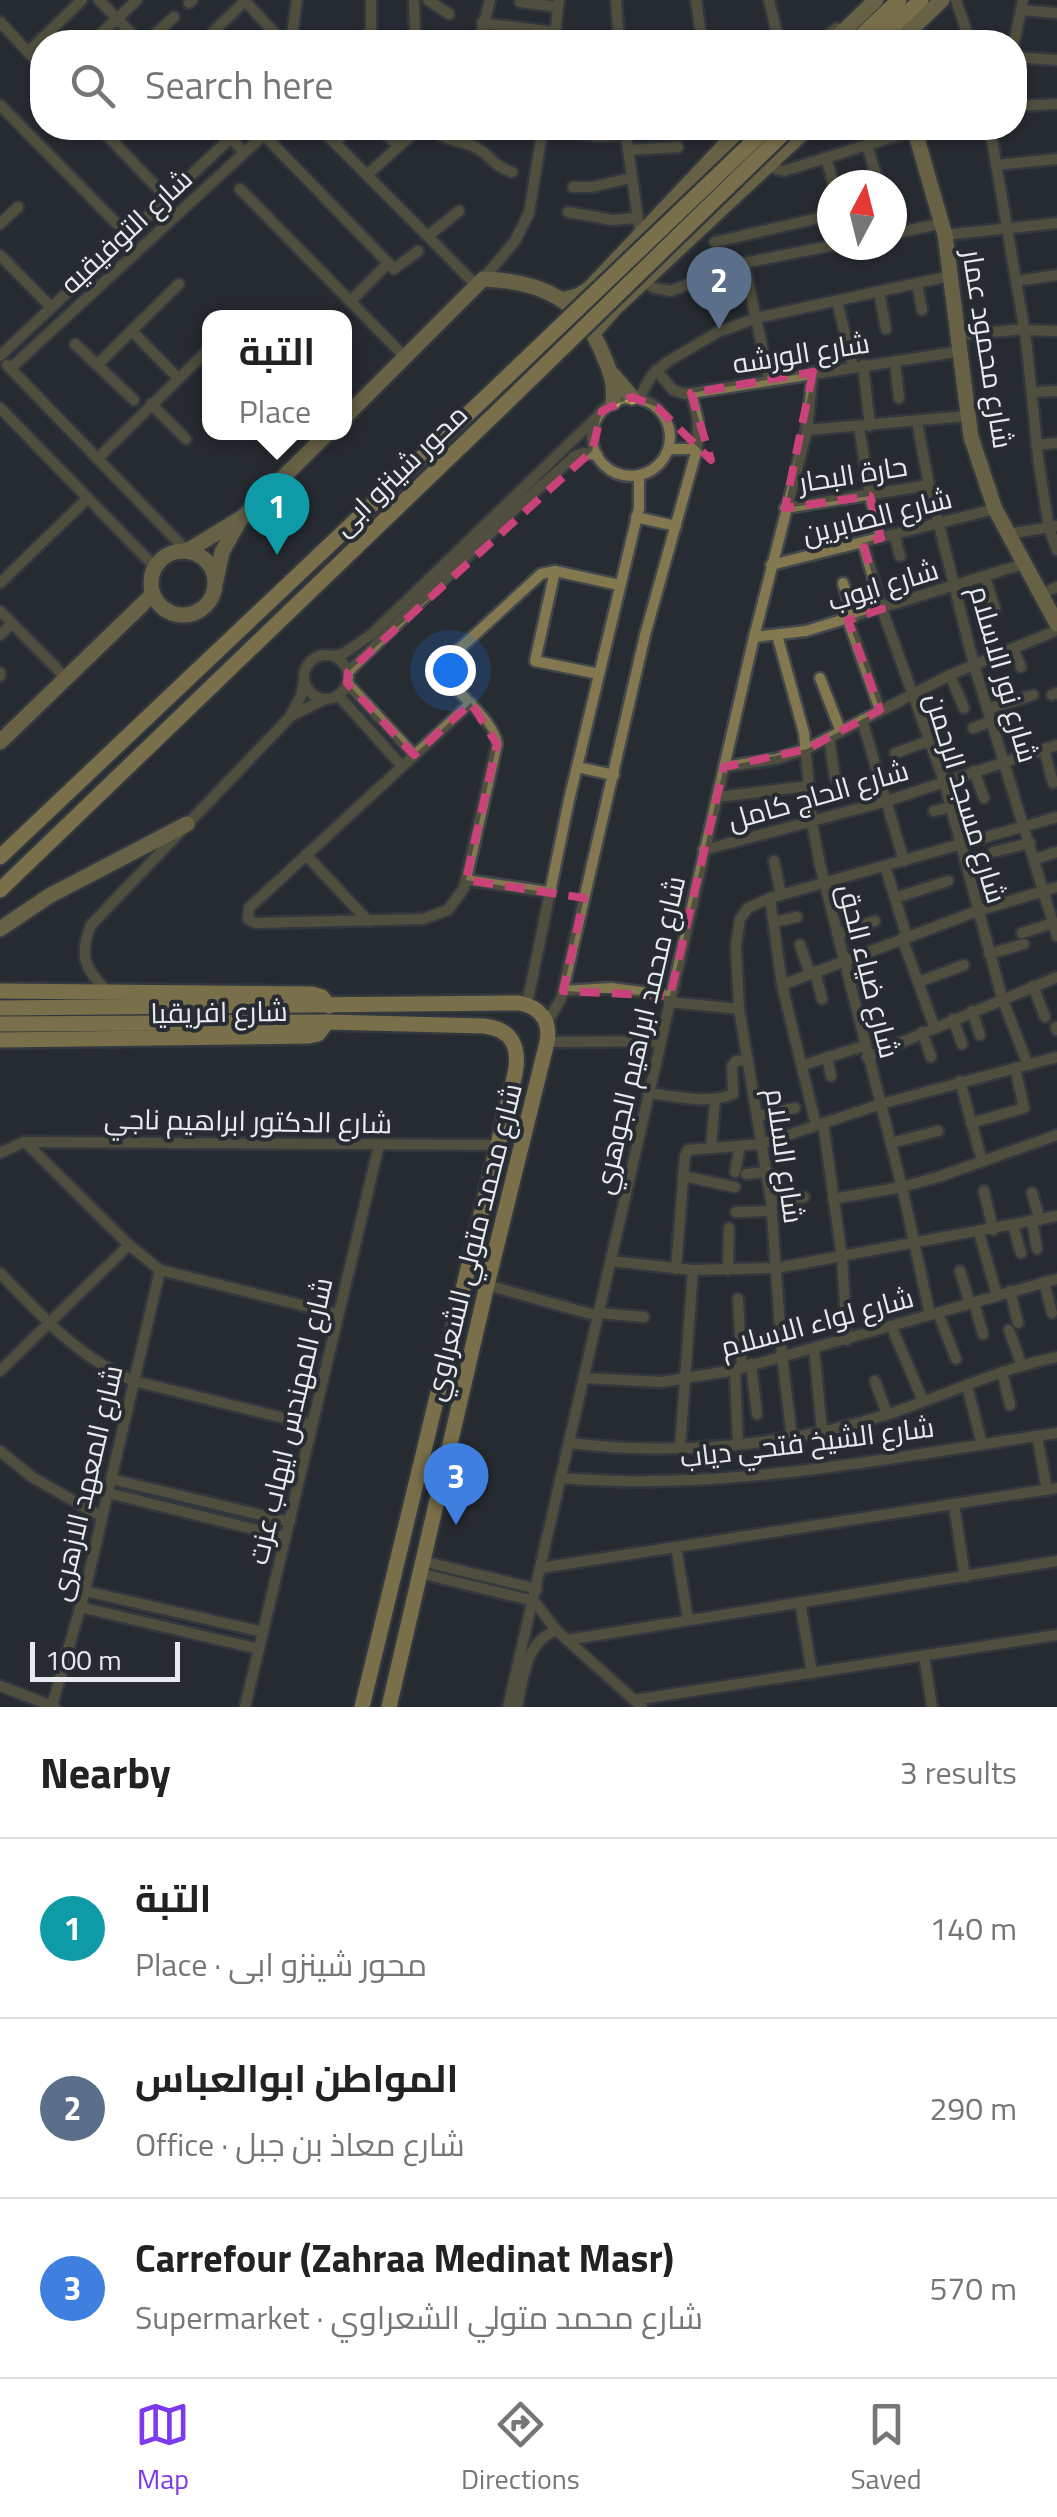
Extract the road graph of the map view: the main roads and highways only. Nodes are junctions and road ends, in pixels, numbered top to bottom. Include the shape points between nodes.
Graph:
1 (899, 0) edge
2 (921, 0) edge
3 (868, 30) edge
4 (889, 30) edge
5 (754, 140) edge
6 (777, 140) edge
7 (0, 857) edge
8 (0, 890) edge
9 (0, 990) edge
10 (0, 1008) edge
11 (328, 1014) junction
12 (547, 1022) joint
13 (0, 1024) edge
14 (0, 1040) edge
15 (515, 1074) joint
16 (362, 1707) edge
17 (389, 1707) edge

1 - 3 main road
2 - 4 main road
5 - 7 main road, محور شينزو ابى, bridge
6 - 8 main road, محور شينزو ابى, bridge
9 - 11 main road, شارع افريقيا via 312,994 322,997
10 - 11 main road
11 - 12 main road, شارع افريقيا via 526,1004
11 - 13 main road
11 - 14 main road, شارع افريقيا via 318,1034 305,1036
11 - 15 main road, شارع افريقيا via 495,1027 513,1040
12 - 17 main road, شارع محمد متولي الشعراوي via 548,1042
15 - 16 main road, شارع محمد متولي الشعراوي

